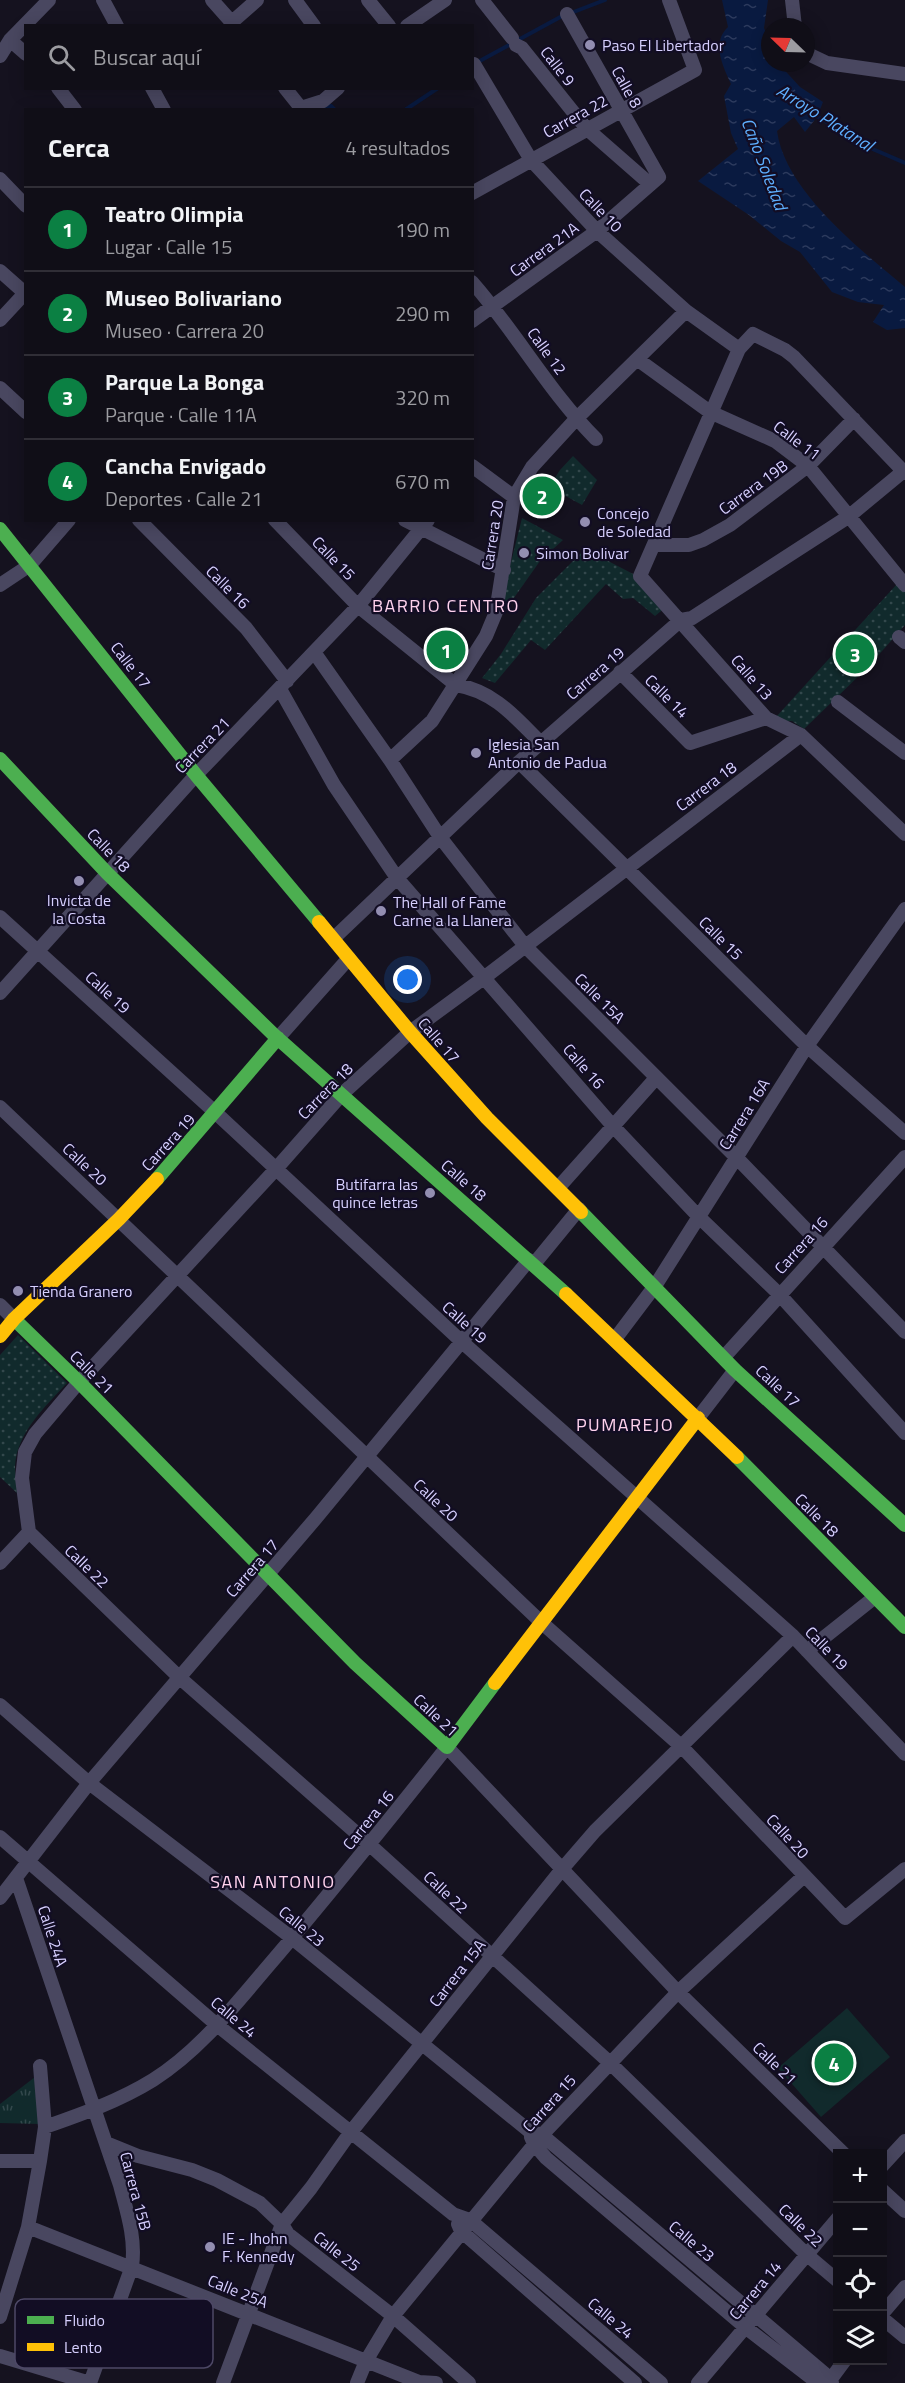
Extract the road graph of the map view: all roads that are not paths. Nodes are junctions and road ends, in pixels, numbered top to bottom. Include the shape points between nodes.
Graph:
1 (49, 0) edge
2 (103, 0) edge
3 (212, 0) edge
4 (256, 0) edge
5 (295, 0) edge
6 (368, 0) edge
7 (445, 0) edge
8 (482, 0) edge
9 (669, 0) edge
10 (792, 0) edge
11 (567, 14) dead end
12 (794, 18) edge
13 (26, 24) edge
14 (116, 24) edge
15 (234, 24) edge
16 (313, 24) edge
17 (387, 24) edge
18 (409, 24) edge
19 (24, 26) edge
20 (10, 40) junction
21 (24, 52) edge
22 (0, 56) edge
23 (815, 58) edge
24 (474, 64) dead end
25 (905, 74) edge
26 (60, 90) edge
27 (153, 90) edge
28 (287, 90) edge
29 (336, 90) edge
30 (73, 108) edge
31 (163, 108) edge
32 (302, 108) edge
33 (621, 110) junction
34 (586, 128) junction
35 (531, 160) junction
36 (0, 179) edge
37 (655, 181) junction
38 (474, 192) edge
39 (24, 204) edge
40 (597, 231) junction
41 (0, 271) edge
42 (474, 284) edge
43 (24, 292) edge
44 (24, 294) edge
45 (493, 306) junction
46 (686, 311) junction
47 (0, 320) edge
48 (474, 320) edge
49 (739, 349) junction
50 (637, 359) junction
51 (0, 388) edge
52 (24, 410) edge
53 (710, 412) junction
54 (576, 419) junction
55 (854, 419) junction
56 (596, 439) dead end
57 (808, 466) junction
58 (474, 467) edge
59 (905, 471) edge
60 (514, 497) junction
61 (848, 518) junction
62 (67, 522) edge
63 (141, 522) edge
64 (277, 522) edge
65 (425, 525) edge
66 (0, 529) edge
67 (654, 545) junction
68 (30, 565) junction
69 (504, 570) junction
70 (0, 585) edge
71 (905, 585) edge
72 (358, 606) junction
73 (681, 620) junction
74 (314, 652) junction
75 (620, 672) junction
76 (284, 685) junction
77 (456, 685) junction
78 (838, 702) dead end
79 (766, 718) junction
80 (801, 735) junction
81 (541, 743) junction
82 (905, 753) edge
83 (0, 759) edge
84 (390, 760) junction
85 (519, 762) junction
86 (196, 775) junction
87 (905, 834) edge
88 (440, 837) junction
89 (626, 868) junction
90 (107, 873) junction
91 (397, 878) junction
92 (905, 909) edge
93 (0, 917) edge
94 (334, 938) junction
95 (525, 946) junction
96 (37, 950) junction
97 (349, 958) junction
98 (485, 977) junction
99 (0, 993) edge
100 (410, 1032) junction
101 (278, 1038) junction
102 (807, 1046) junction
103 (656, 1078) junction
104 (342, 1094) junction
105 (0, 1107) edge
106 (216, 1113) junction
107 (612, 1125) junction
108 (905, 1133) edge
109 (736, 1157) junction
110 (905, 1157) edge
111 (275, 1170) junction
112 (558, 1188) junction
113 (579, 1209) junction
114 (699, 1217) junction
115 (119, 1219) junction
116 (822, 1246) junction
117 (532, 1262) junction
118 (178, 1275) junction
119 (655, 1286) junction
120 (779, 1294) junction
121 (0, 1305) edge
122 (14, 1319) junction
123 (905, 1332) edge
124 (0, 1336) edge
125 (615, 1339) junction
126 (461, 1341) junction
127 (724, 1357) junction
128 (735, 1370) junction
129 (79, 1382) junction
130 (698, 1418) junction
131 (905, 1433) edge
132 (366, 1457) junction
133 (635, 1498) junction
134 (905, 1525) edge
135 (29, 1532) junction
136 (0, 1563) edge
137 (268, 1574) junction
138 (874, 1597) junction
139 (541, 1622) junction
140 (905, 1627) edge
141 (793, 1636) junction
142 (807, 1651) junction
143 (180, 1678) junction
144 (0, 1704) edge
145 (447, 1747) junction
146 (682, 1747) junction
147 (905, 1754) edge
148 (89, 1783) junction
149 (0, 1837) edge
150 (370, 1845) junction
151 (29, 1861) junction
152 (563, 1868) junction
153 (905, 1869) edge
154 (804, 1876) junction
155 (16, 1878) junction
156 (0, 1898) edge
157 (292, 1938) junction
158 (491, 1956) junction
159 (678, 1992) junction
160 (217, 2025) junction
161 (421, 2045) junction
162 (609, 2062) junction
163 (40, 2066) dead end
164 (96, 2109) junction
165 (45, 2127) junction
166 (350, 2133) junction
167 (538, 2140) junction
168 (905, 2142) edge
169 (106, 2143) junction
170 (839, 2149) edge
171 (0, 2161) edge
172 (40, 2161) junction
173 (887, 2161) edge
174 (887, 2195) edge
175 (905, 2211) edge
176 (833, 2223) edge
177 (282, 2224) junction
178 (465, 2226) junction
179 (28, 2227) junction
180 (806, 2254) junction
181 (132, 2266) junction
182 (833, 2278) edge
183 (905, 2287) edge
184 (120, 2299) edge
185 (886, 2311) edge
186 (249, 2313) junction
187 (393, 2316) junction
188 (754, 2316) junction
189 (0, 2317) edge
190 (887, 2321) edge
191 (745, 2327) junction
192 (905, 2337) edge
193 (0, 2356) edge
194 (15, 2360) edge
195 (366, 2361) junction
196 (842, 2365) edge
197 (40, 2368) edge
198 (95, 2368) edge
199 (464, 2379) edge
200 (827, 2382) edge
201 (90, 2383) edge
202 (223, 2383) edge
203 (357, 2383) edge
204 (436, 2383) edge
205 (446, 2383) edge
206 (635, 2383) edge
207 (661, 2383) edge
208 (698, 2383) edge

1 - 13 street
2 - 14 street
3 - 15 street
4 - 15 street
5 - 16 street
6 - 17 street
7 - 18 street
8 - 34 street, Calle 9
9 - 33 street, Carrera 22 via 695,70
10 - 12 street
11 - 33 street, Calle 8
19 - 20 street
20 - 21 street
20 - 22 street
23 - 25 street via 826,63
24 - 35 street, Calle 10
26 - 30 street
27 - 31 street
28 - 32 street
29 - 32 street via 323,101
33 - 34 street, Carrera 22
33 - 37 street, Calle 8
34 - 35 street, Carrera 22
34 - 37 street, Calle 9
35 - 38 street, Carrera 22
35 - 40 street, Calle 10
36 - 39 street
37 - 40 street, Carrera 21A
40 - 45 street, Carrera 21A
40 - 46 street, Calle 10
41 - 43 street
42 - 45 street, Calle 12
44 - 47 street
45 - 48 street, Carrera 21A
45 - 54 street, Calle 12
46 - 49 street, Calle 10
46 - 50 street, Carrera 20
49 - 53 street
49 - 55 street via 753,334 786,350
50 - 53 street, Calle 11
50 - 54 street, Carrera 20
51 - 52 street
53 - 57 street, Calle 11 via 775,441
53 - 67 street
54 - 56 street, Calle 12
54 - 60 street, Carrera 20 via 532,467
55 - 57 street, Carrera 19B
55 - 59 street
57 - 61 street, Calle 11
57 - 67 street, Carrera 19B via 730,525 703,540 689,545
58 - 60 street
59 - 61 street, Carrera 19
60 - 69 street, Carrera 20
61 - 71 street, Calle 11
61 - 73 street, Carrera 19 via 692,618
62 - 68 street
63 - 76 street, Calle 16 via 246,628
64 - 72 street, Calle 15
65 - 69 street
65 - 72 street, Carrera 21
66 - 68 street, Calle 17
67 - 73 street, Calle 13 via 640,576
68 - 70 street
68 - 86 street, Calle 17
69 - 77 street, Carrera 20 via 496,612 486,636
72 - 74 street, Carrera 21
72 - 77 street, Calle 15
73 - 75 street, Carrera 19
73 - 79 street, Calle 13
74 - 76 street, Carrera 21
74 - 84 street, Calle 15A
75 - 79 street, Calle 14 via 690,743
75 - 81 street, Carrera 19
76 - 86 street, Carrera 21
76 - 91 street, Calle 16 via 334,785
77 - 81 street, Calle 15 via 489,696
77 - 84 street, Carrera 20 via 427,727
78 - 82 street
79 - 80 street, Calle 13
80 - 87 street, Calle 13
80 - 89 street, Carrera 18
81 - 85 street, Carrera 19
83 - 90 street, Calle 18
84 - 88 street, Calle 15A
85 - 88 street, Carrera 19
85 - 89 street, Calle 15
86 - 90 street, Carrera 21
86 - 94 street, Calle 17
88 - 91 street, Carrera 19
88 - 95 street, Calle 15A
89 - 95 street, Carrera 18
89 - 102 street, Calle 15
90 - 96 street, Carrera 21
90 - 101 street, Calle 18
91 - 94 street, Carrera 19
91 - 98 street, Calle 16
92 - 102 street, Carrera 16A
93 - 96 street, Calle 19
94 - 97 street, Calle 17
95 - 98 street, Carrera 18
95 - 103 street, Calle 15A
96 - 99 street, Carrera 21
96 - 106 street, Calle 19
97 - 100 street, Calle 17
97 - 101 street, Carrera 19
98 - 100 street, Carrera 18
98 - 107 street, Calle 16
100 - 104 street, Carrera 18
100 - 112 street, Calle 17 via 487,1118
101 - 104 street, Calle 18
101 - 106 street, Carrera 19
102 - 108 street, Calle 15
102 - 109 street, Carrera 16A
103 - 107 street
103 - 109 street, Calle 15A
104 - 111 street, Carrera 18
104 - 117 street, Calle 18
105 - 115 street, Calle 20
106 - 111 street, Calle 19
106 - 115 street, Carrera 19
107 - 112 street
107 - 114 street, Calle 16
109 - 114 street, Carrera 16A
109 - 116 street, Calle 15A
110 - 116 street, Carrera 16
111 - 118 street, Carrera 18
111 - 126 street, Calle 19
112 - 113 street, Calle 17
113 - 117 street, Carrera 17
113 - 119 street, Calle 17
114 - 119 street, Carrera 16A
114 - 120 street, Calle 16
115 - 118 street, Calle 20
115 - 122 street, Carrera 19
116 - 120 street, Carrera 16
116 - 123 street, Calle 15A
117 - 125 street, Calle 18
117 - 126 street, Carrera 17
118 - 129 street, Carrera 18
118 - 132 street, Calle 20
119 - 125 street, Carrera 16A
119 - 127 street, Calle 17
120 - 127 street, Carrera 16
120 - 131 street, Calle 16
121 - 122 street, Calle 21
122 - 124 street, Carrera 19
122 - 129 street, Calle 21
125 - 130 street, Calle 18
126 - 132 street, Carrera 17
126 - 133 street, Calle 19
127 - 128 street, Calle 17
128 - 130 street, Carrera 16
128 - 134 street, Calle 17
129 - 135 street, Carrera 18 via 35,1434 25,1452 22,1478
129 - 137 street, Calle 21
130 - 133 street, Carrera 16
130 - 138 street, Calle 18
132 - 137 street, Carrera 17
132 - 139 street, Calle 20
133 - 139 street, Carrera 16
133 - 141 street, Calle 19
135 - 136 street
135 - 143 street, Calle 22
137 - 143 street, Carrera 17
137 - 145 street, Calle 21 via 355,1663
138 - 140 street, Calle 18
138 - 142 street
139 - 145 street, Carrera 16
139 - 146 street, Calle 20
141 - 142 street, Calle 19
141 - 146 street, Carrera 15A
142 - 147 street, Calle 19
143 - 148 street, Carrera 17
143 - 150 street, Calle 22
144 - 148 street, Calle 23
145 - 150 street, Carrera 16
145 - 152 street, Calle 21
146 - 152 street, Carrera 15A via 595,1831
146 - 154 street, Calle 20
148 - 151 street, Carrera 17
148 - 157 street, Calle 23
149 - 151 street, Calle 24
150 - 157 street, Carrera 16
150 - 158 street, Calle 22
151 - 155 street, Carrera 17
151 - 160 street, Calle 24
152 - 158 street, Carrera 15A
152 - 159 street, Calle 21
153 - 154 street, Calle 20 via 847,1918
154 - 159 street, Carrera 15
155 - 156 street, Carrera 17
155 - 164 street, Calle 24A
157 - 160 street, Carrera 16
157 - 161 street, Calle 23
158 - 161 street, Carrera 15A
158 - 162 street, Calle 22
159 - 162 street, Carrera 15
159 - 170 street, Calle 21
160 - 164 street, Carrera 16 via 163,2073
160 - 166 street, Calle 24
161 - 166 street, Carrera 15A
161 - 167 street, Calle 23
162 - 167 street, Carrera 15
162 - 180 street, Calle 22
163 - 165 street
164 - 165 street, Carrera 16
164 - 169 street, Carrera 15B
165 - 172 street
166 - 177 street, Carrera 15A
166 - 178 street, Calle 24
167 - 178 street, Carrera 15
167 - 188 street, Calle 23
167 - 191 street, Calle 23 via 546,2158
168 - 173 street
169 - 177 street, Calle 25 via 206,2174 260,2204
169 - 181 street, Carrera 15B via 132,2232
171 - 172 street
172 - 179 street
174 - 175 street
176 - 180 street, Carrera 14
177 - 186 street, Carrera 15A
177 - 187 street, Calle 25 via 288,2234
178 - 187 street, Carrera 15
178 - 206 street, Calle 24
178 - 207 street, Calle 24
179 - 181 street, Calle 25A
179 - 189 street
180 - 182 street, Calle 22
180 - 188 street, Carrera 14
181 - 184 street, Carrera 15B
181 - 186 street, Calle 25A
183 - 185 street
186 - 195 street, Calle 25A
186 - 202 street, Carrera 15A
187 - 195 street, Carrera 15
187 - 199 street, Calle 25
188 - 191 street, Carrera 14
188 - 200 street, Calle 23
190 - 192 street
191 - 200 street, Calle 23
191 - 208 street, Carrera 14
193 - 194 street
195 - 203 street, Carrera 15
195 - 204 street, Calle 25A via 419,2382
196 - 200 street
197 - 201 street
198 - 201 street, Carrera 15B
199 - 205 street

